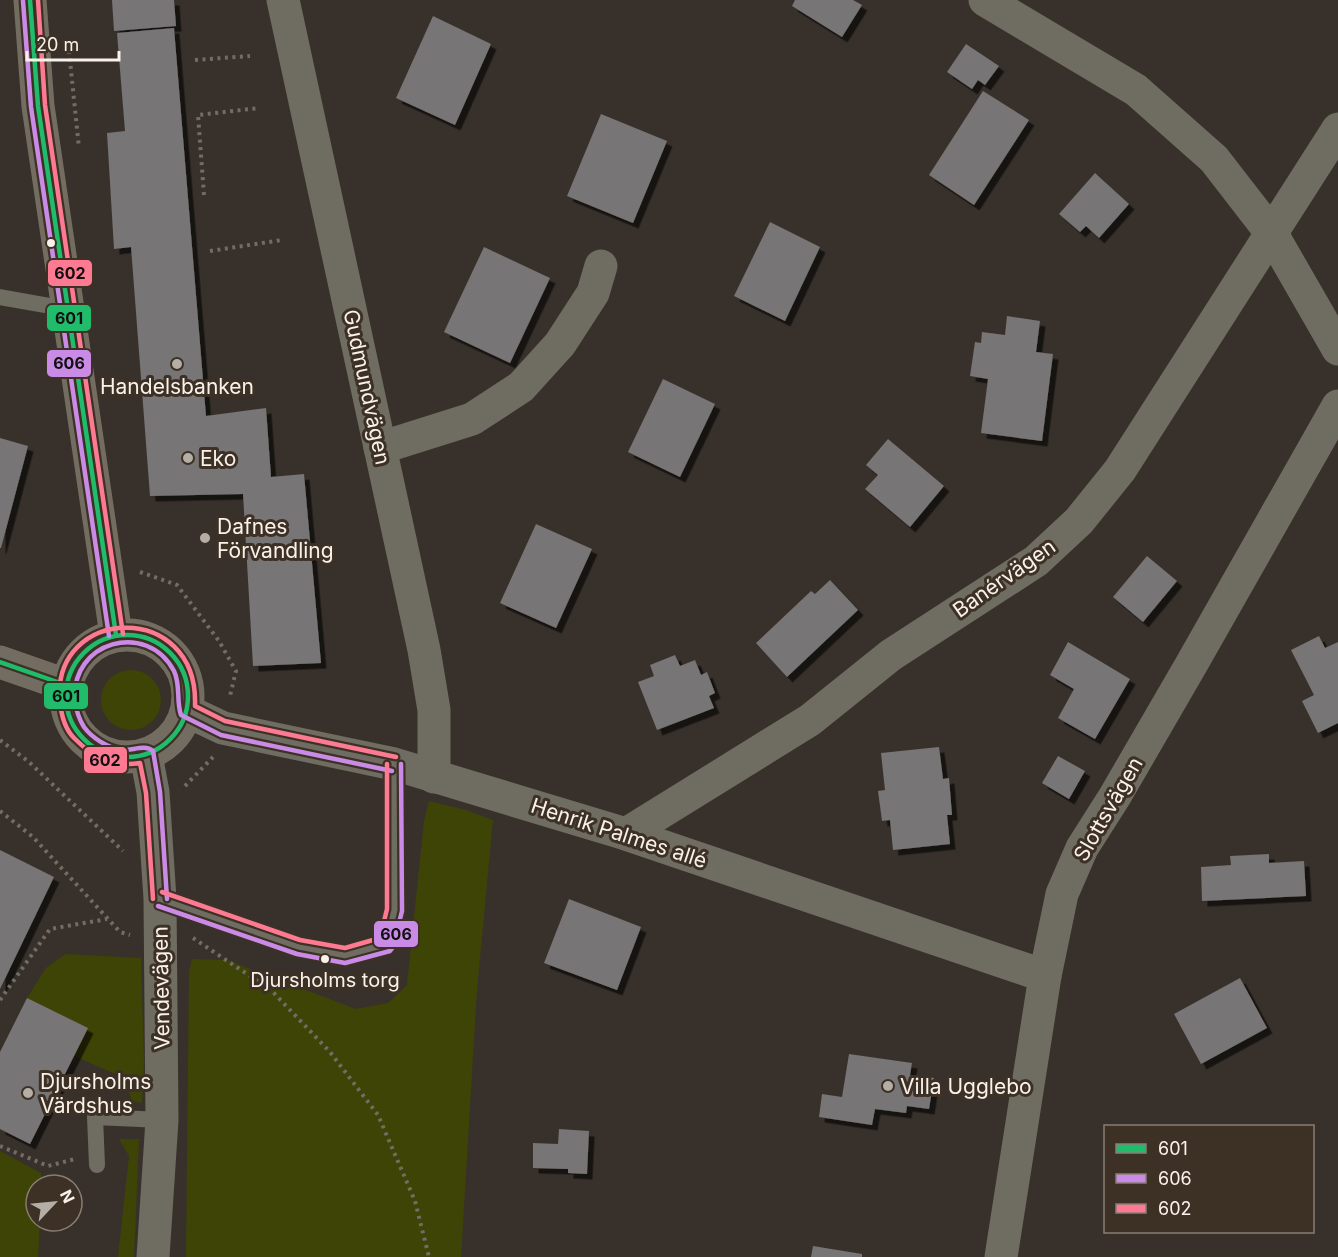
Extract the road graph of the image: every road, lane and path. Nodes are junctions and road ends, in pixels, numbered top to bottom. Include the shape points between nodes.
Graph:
1 (30, 0) edge
2 (283, 0) edge
3 (985, 0) edge
4 (250, 56) dead end
5 (195, 60) dead end
6 (259, 108) dead end
7 (1338, 129) edge
8 (204, 195) dead end
9 (1272, 234) junction
10 (282, 240) dead end
11 (210, 251) dead end
12 (601, 266) dead end
13 (0, 297) edge
14 (67, 309) junction
15 (1338, 349) edge
16 (1338, 406) edge
17 (380, 448) junction
18 (136, 567) dead end
19 (116, 635) junction
20 (0, 662) edge
21 (66, 685) junction
22 (187, 711) junction
23 (224, 728) junction
24 (0, 740) edge
25 (146, 755) junction
26 (394, 764) junction
27 (434, 777) junction
28 (153, 792) junction
29 (0, 811) edge
30 (626, 834) junction
31 (129, 857) dead end
32 (108, 919) junction
33 (153, 922) junction
34 (1045, 976) junction
35 (0, 1000) edge
36 (162, 1120) junction
37 (0, 1146) edge
38 (64, 1160) dead end
39 (97, 1165) dead end
40 (153, 1257) edge
41 (429, 1257) edge
42 (1001, 1257) edge

1 - 14 street via 38,106
2 - 17 street, Gudmundvägen
3 - 9 street via 1136,90 1214,159
4 - 5 path
6 - 8 path via 198,116
7 - 9 street, Banérvägen
9 - 15 street
9 - 30 street, Banérvägen via 1120,470 1079,521 1036,561 891,655 810,720
10 - 11 path
12 - 17 street via 593,293 560,344 521,387 472,419
13 - 14 lane
14 - 19 street
16 - 34 street, Slottsvägen via 1174,696 1082,848 1062,894
17 - 27 street, Gudmundvägen via 434,710
18 - 23 path via 141,574 177,585 236,671
19 - 21 street via 98,641 84,652
19 - 22 street via 156,641 172,654 189,691
20 - 21 street
21 - 25 street via 67,710 78,733 96,750 121,757
22 - 23 street, Henrik Palmes allé
22 - 25 street via 179,730
23 - 26 street, Henrik Palmes allé
23 - 28 path via 219,752 187,786
24 - 31 path
25 - 28 street, Vendevägen
26 - 27 street, Henrik Palmes allé
26 - 33 lane via 395,910 386,944 345,956
27 - 30 street, Henrik Palmes allé
28 - 33 street, Vendevägen
29 - 32 path via 33,837
30 - 34 street, Henrik Palmes allé
32 - 33 path via 120,932
32 - 35 path via 50,929
33 - 36 street, Vendevägen
33 - 41 path via 197,940 271,990 330,1052 378,1115 415,1201
34 - 42 street, Slottsvägen
36 - 39 lane via 94,1117
36 - 40 street, Vendevägen
37 - 38 path via 48,1166

